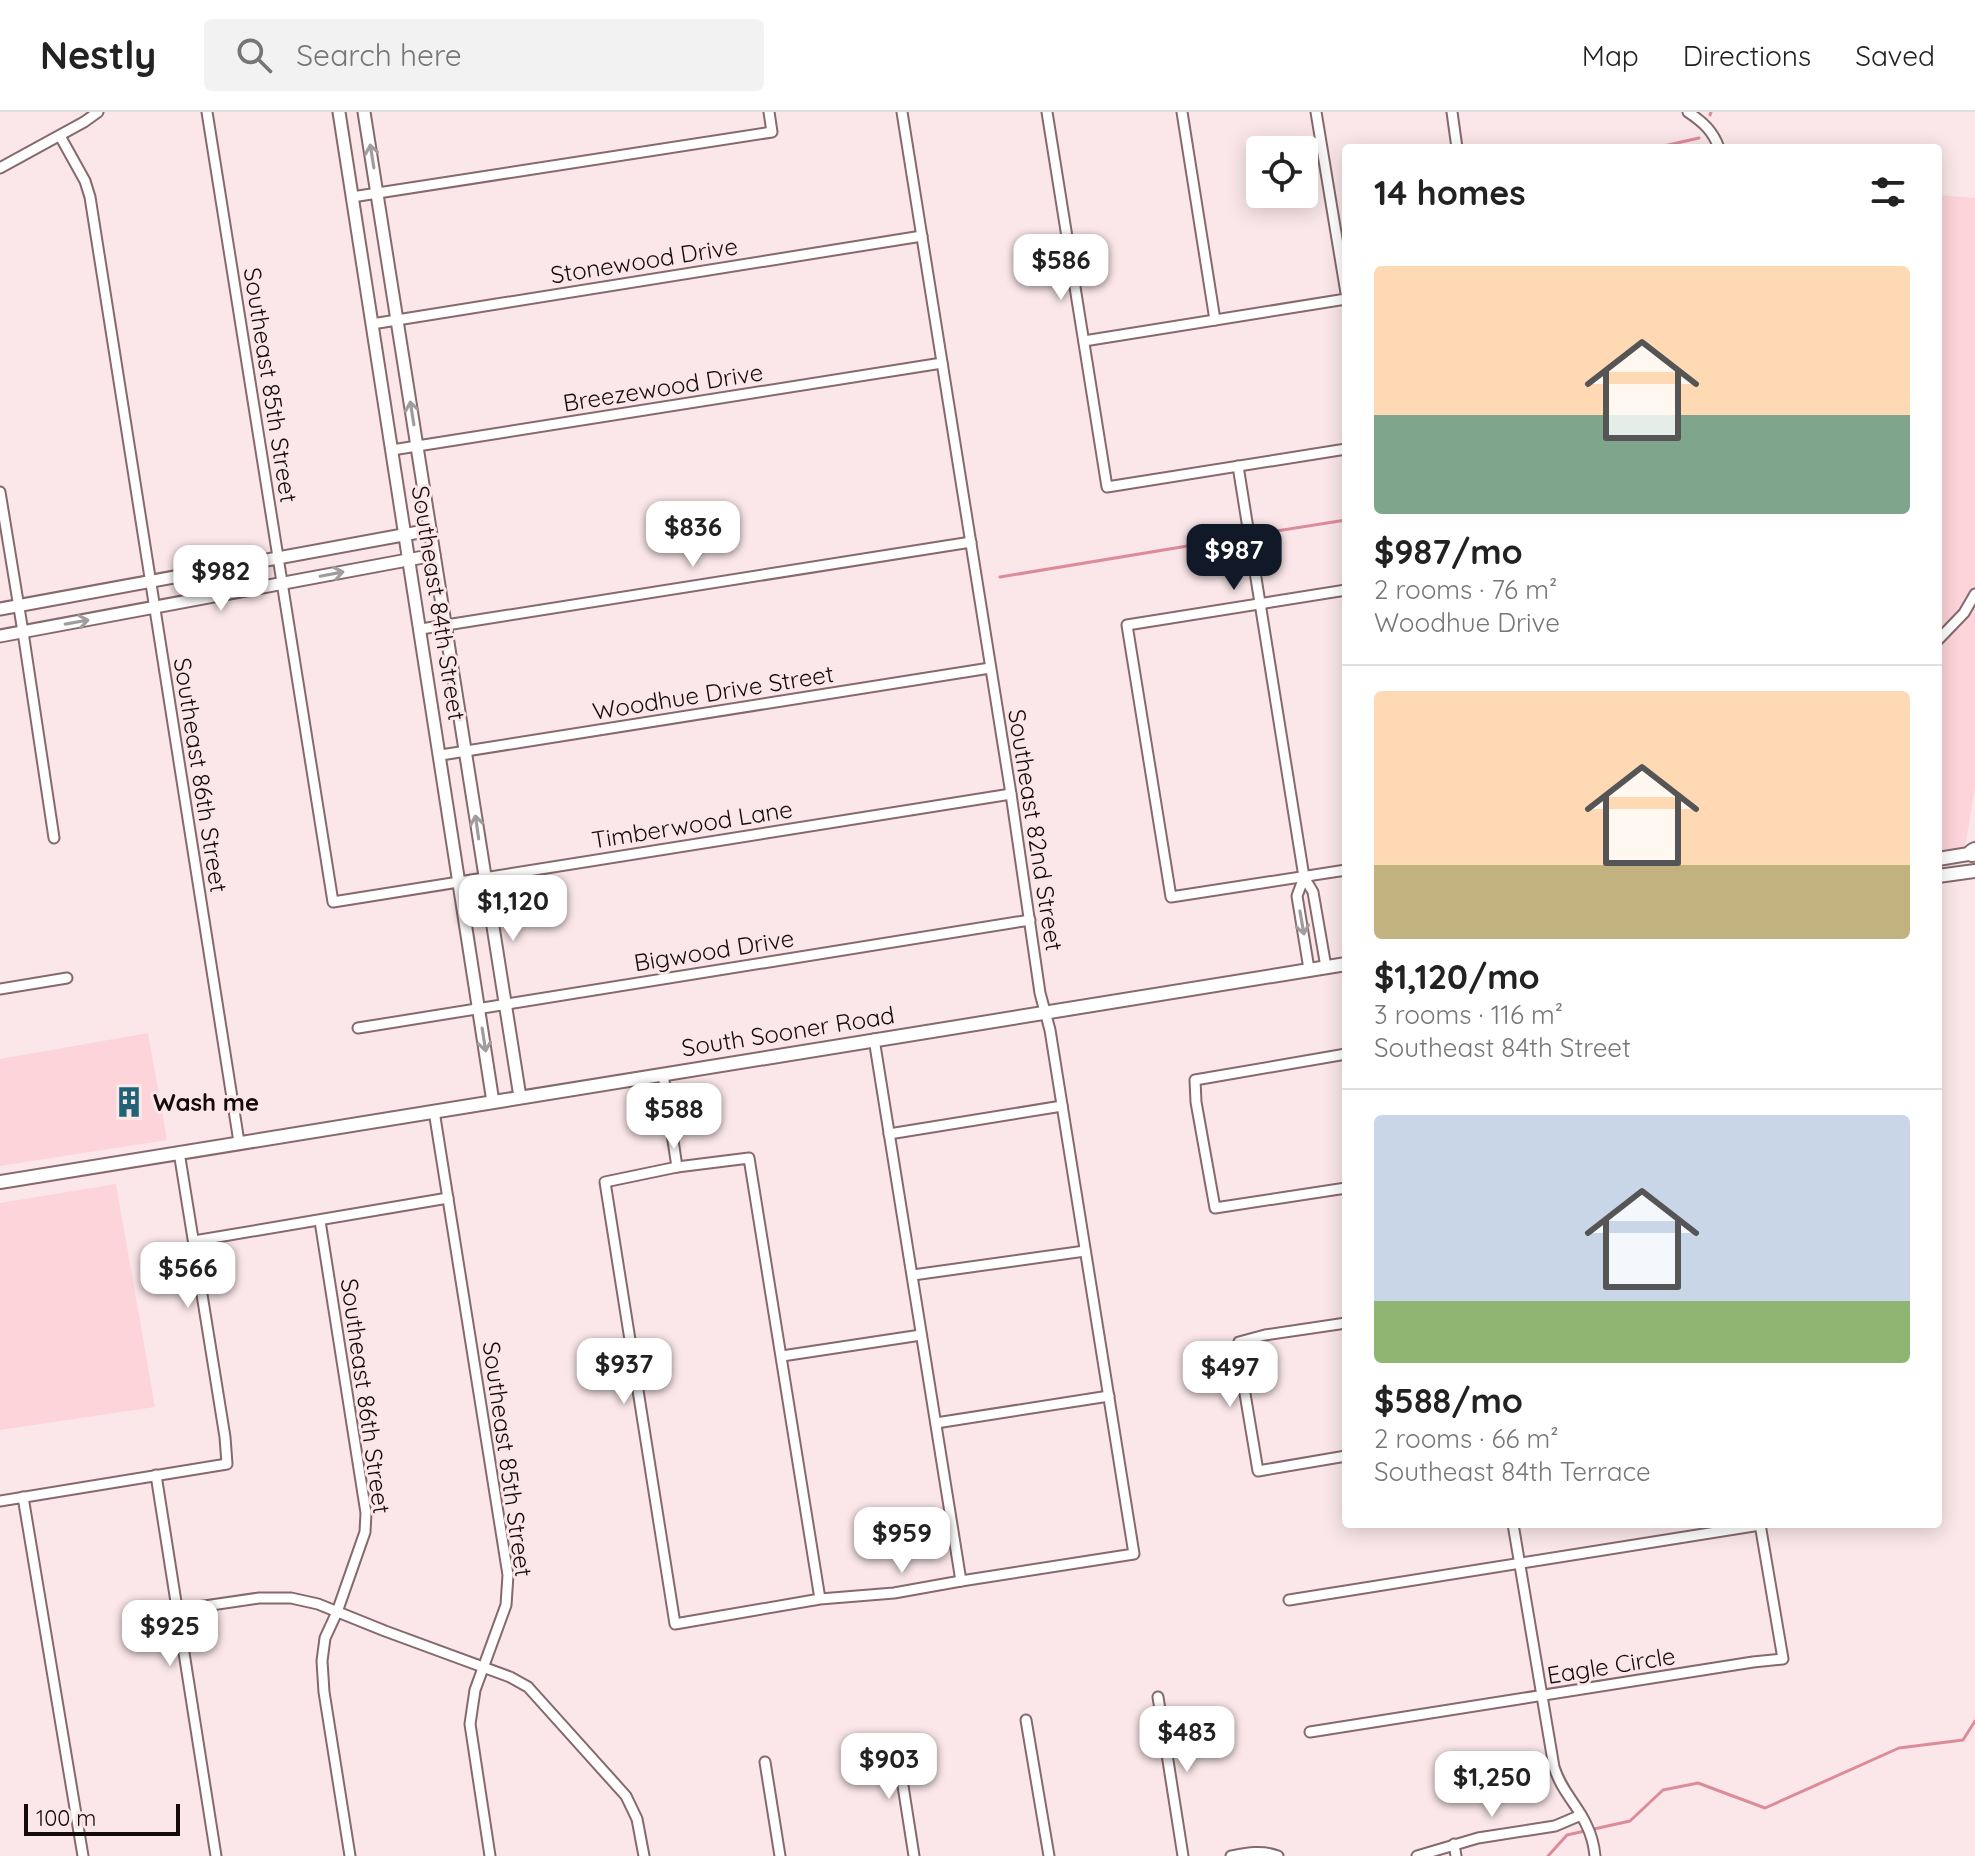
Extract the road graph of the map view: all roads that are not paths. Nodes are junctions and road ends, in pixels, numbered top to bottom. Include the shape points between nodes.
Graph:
1 (98, 112) edge
2 (207, 112) edge
3 (339, 112) edge
4 (364, 112) edge
5 (769, 112) edge
6 (902, 112) edge
7 (1047, 112) edge
8 (1182, 112) edge
9 (1316, 112) edge
10 (1452, 112) edge
11 (1688, 112) edge
12 (60, 136) junction
13 (1456, 144) edge
14 (1718, 144) edge
15 (0, 168) edge
16 (378, 193) junction
17 (352, 197) junction
18 (922, 236) junction
19 (1342, 271) edge
20 (1342, 297) edge
21 (397, 320) junction
22 (1215, 320) junction
23 (372, 324) junction
24 (1084, 341) junction
25 (942, 363) junction
26 (417, 446) junction
27 (392, 450) junction
28 (1342, 450) edge
29 (1238, 466) junction
30 (0, 492) edge
31 (430, 530) junction
32 (405, 534) junction
33 (971, 542) junction
34 (434, 555) junction
35 (278, 558) junction
36 (409, 560) junction
37 (150, 581) junction
38 (283, 583) junction
39 (1342, 591) edge
40 (1975, 594) edge
41 (1260, 604) junction
42 (19, 606) junction
43 (154, 607) junction
44 (0, 609) edge
45 (446, 624) junction
46 (421, 629) junction
47 (23, 632) junction
48 (0, 636) edge
49 (1942, 636) edge
50 (990, 668) junction
51 (466, 751) junction
52 (441, 755) junction
53 (1011, 794) junction
54 (54, 838) dead end
55 (1974, 852) edge
56 (1942, 858) edge
57 (1342, 871) edge
58 (1975, 871) edge
59 (1942, 875) edge
60 (485, 877) junction
61 (1304, 877) junction
62 (459, 881) junction
63 (333, 902) joint
64 (1030, 920) junction
65 (1342, 965) edge
66 (1326, 967) junction
67 (1309, 969) junction
68 (67, 978) dead end
69 (0, 989) edge
70 (505, 1004) junction
71 (479, 1008) junction
72 (1045, 1011) junction
73 (358, 1028) dead end
74 (874, 1039) junction
75 (1342, 1055) edge
76 (663, 1074) junction
77 (520, 1097) junction
78 (493, 1102) junction
79 (1062, 1106) junction
80 (434, 1111) junction
81 (889, 1134) junction
82 (239, 1142) junction
83 (179, 1152) junction
84 (677, 1167) junction
85 (0, 1182) edge
86 (1342, 1189) edge
87 (448, 1198) junction
88 (320, 1221) junction
89 (194, 1241) junction
90 (1085, 1251) junction
91 (913, 1275) junction
92 (1342, 1324) edge
93 (921, 1335) junction
94 (782, 1356) junction
95 (1109, 1396) junction
96 (936, 1423) junction
97 (1342, 1457) edge
98 (156, 1475) junction
99 (23, 1497) junction
100 (0, 1501) edge
101 (1514, 1528) edge
102 (1735, 1528) edge
103 (1761, 1528) edge
104 (1520, 1563) junction
105 (961, 1581) junction
106 (820, 1599) junction
107 (1289, 1600) dead end
108 (177, 1610) junction
109 (337, 1612) junction
110 (484, 1667) junction
111 (1543, 1696) junction
112 (1158, 1697) dead end
113 (1026, 1720) dead end
114 (1310, 1732) dead end
115 (896, 1741) dead end
116 (765, 1762) dead end
117 (1584, 1819) junction
118 (1454, 1844) junction
119 (83, 1856) edge
120 (216, 1856) edge
121 (350, 1856) edge
122 (490, 1856) edge
123 (644, 1856) edge
124 (780, 1856) edge
125 (914, 1856) edge
126 (1049, 1856) edge
127 (1183, 1856) edge
128 (1231, 1856) edge
129 (1278, 1856) edge
130 (1417, 1856) edge
131 (1456, 1856) edge
132 (1595, 1856) edge

1 - 12 street
2 - 35 street, Southeast 85th Street
3 - 17 street, Southeast 84th Street
16 -> 4 street, Southeast 84th Street
5 - 16 street via 772,132
6 - 18 street, Southeast 82nd Street
7 - 24 street
8 - 22 street
9 - 19 street
10 - 13 street
11 - 14 street
12 - 15 street
12 - 37 street, Southeast 86th Street via 90,197
16 - 17 street
16 - 21 street, Southeast 84th Street
17 - 23 street, Southeast 84th Street
18 - 21 street, Stonewood Drive
18 - 25 street, Southeast 82nd Street
20 - 22 street
21 - 23 street, Stonewood Drive
26 -> 21 street, Southeast 84th Street
22 - 24 street
23 - 27 street, Southeast 84th Street
24 - 29 street via 1107,487
25 - 26 street, Breezewood Drive
25 - 33 street, Southeast 82nd Street
26 - 27 street, Breezewood Drive
26 - 31 street, Southeast 84th Street
27 - 32 street, Southeast 84th Street
28 - 29 street
29 - 41 street
30 - 42 street
31 - 32 street
31 - 34 street, Southeast 84th Street
32 - 35 street
32 - 36 street, Southeast 84th Street
33 - 45 street
33 - 50 street, Southeast 82nd Street
34 - 36 street
34 - 45 street, Southeast 84th Street
35 - 37 street
35 - 38 street, Southeast 85th Street
38 -> 36 street
36 - 46 street, Southeast 84th Street
37 - 42 street
37 - 43 street, Southeast 86th Street
38 - 43 street
38 - 63 street, Southeast 85th Street
39 - 41 street
40 - 49 street
41 - 61 street
41 - 61 street via 1127,625 1171,897
42 - 44 street
42 - 47 street
47 -> 43 street
43 - 82 street, Southeast 86th Street
45 - 46 street
45 - 51 street, Southeast 84th Street
46 - 52 street, Southeast 84th Street
47 - 48 street
47 - 54 street
50 - 51 street, Woodhue Drive Street
50 - 53 street, Southeast 82nd Street
51 - 52 street, Woodhue Drive Street
60 -> 51 street, Southeast 84th Street
52 - 62 street, Southeast 84th Street
53 - 60 street, Timberwood Lane
53 - 64 street, Southeast 82nd Street
55 - 56 main road
57 - 61 street
58 - 59 main road
60 - 62 street, Timberwood Lane
60 - 70 street, Southeast 84th Street
61 - 66 street via 1313,892
61 -> 67 street via 1297,896
62 - 63 street, Timberwood Lane
62 - 71 street, Southeast 84th Street
64 - 70 street, Bigwood Drive
64 - 72 street, Southeast 82nd Street
65 - 66 main road, South Sooner Road
66 - 67 main road, South Sooner Road
67 - 72 main road, South Sooner Road
68 - 69 street
70 - 71 street, Bigwood Drive
70 - 77 street, Southeast 84th Street
71 - 73 street, Bigwood Drive
71 -> 78 street, Southeast 84th Street
72 - 74 main road, South Sooner Road
72 - 79 street, Southeast 82nd Street
74 - 76 main road, South Sooner Road
74 - 81 street
75 - 86 street via 1195,1080 1215,1208
76 - 77 main road, South Sooner Road
76 - 84 street
77 - 78 main road, South Sooner Road
78 - 80 main road, South Sooner Road
79 - 81 street
79 - 90 street, Southeast 82nd Street
80 - 82 main road, South Sooner Road
80 - 87 street, Southeast 85th Street
81 - 91 street
82 - 83 main road, South Sooner Road
83 - 85 main road, South Sooner Road
83 - 89 street
84 - 94 street via 749,1158
84 - 106 street via 605,1182 675,1624
87 - 88 street
87 - 110 street, Southeast 85th Street via 508,1575 506,1605
88 - 89 street
88 - 109 street, Southeast 86th Street via 366,1513 365,1532
89 - 98 street via 227,1464
90 - 91 street
90 - 95 street, Southeast 82nd Street
91 - 93 street
92 - 97 street via 1239,1342 1258,1471
93 - 94 street
93 - 96 street
94 - 106 street
95 - 96 street
95 - 105 street, Southeast 82nd Street via 1134,1554
96 - 105 street
98 - 99 street
98 - 108 street
99 - 100 street
99 - 119 street
101 - 104 street
102 - 104 street
103 - 111 street, Eagle Circle via 1783,1659
104 - 107 street
104 - 111 street
105 - 106 street
108 - 109 street via 276,1597
108 - 120 street
109 - 110 street
109 - 121 street, Southeast 86th Street via 325,1638 322,1672
110 - 122 street, Southeast 85th Street via 470,1724
110 - 123 street via 528,1687 615,1783 633,1808
111 - 114 street, Eagle Circle
111 - 117 street via 1554,1767
112 - 127 street
113 - 126 street
115 - 125 street
116 - 124 street
117 - 118 street
117 - 132 street
118 - 130 street
118 - 131 street
128 - 129 street

